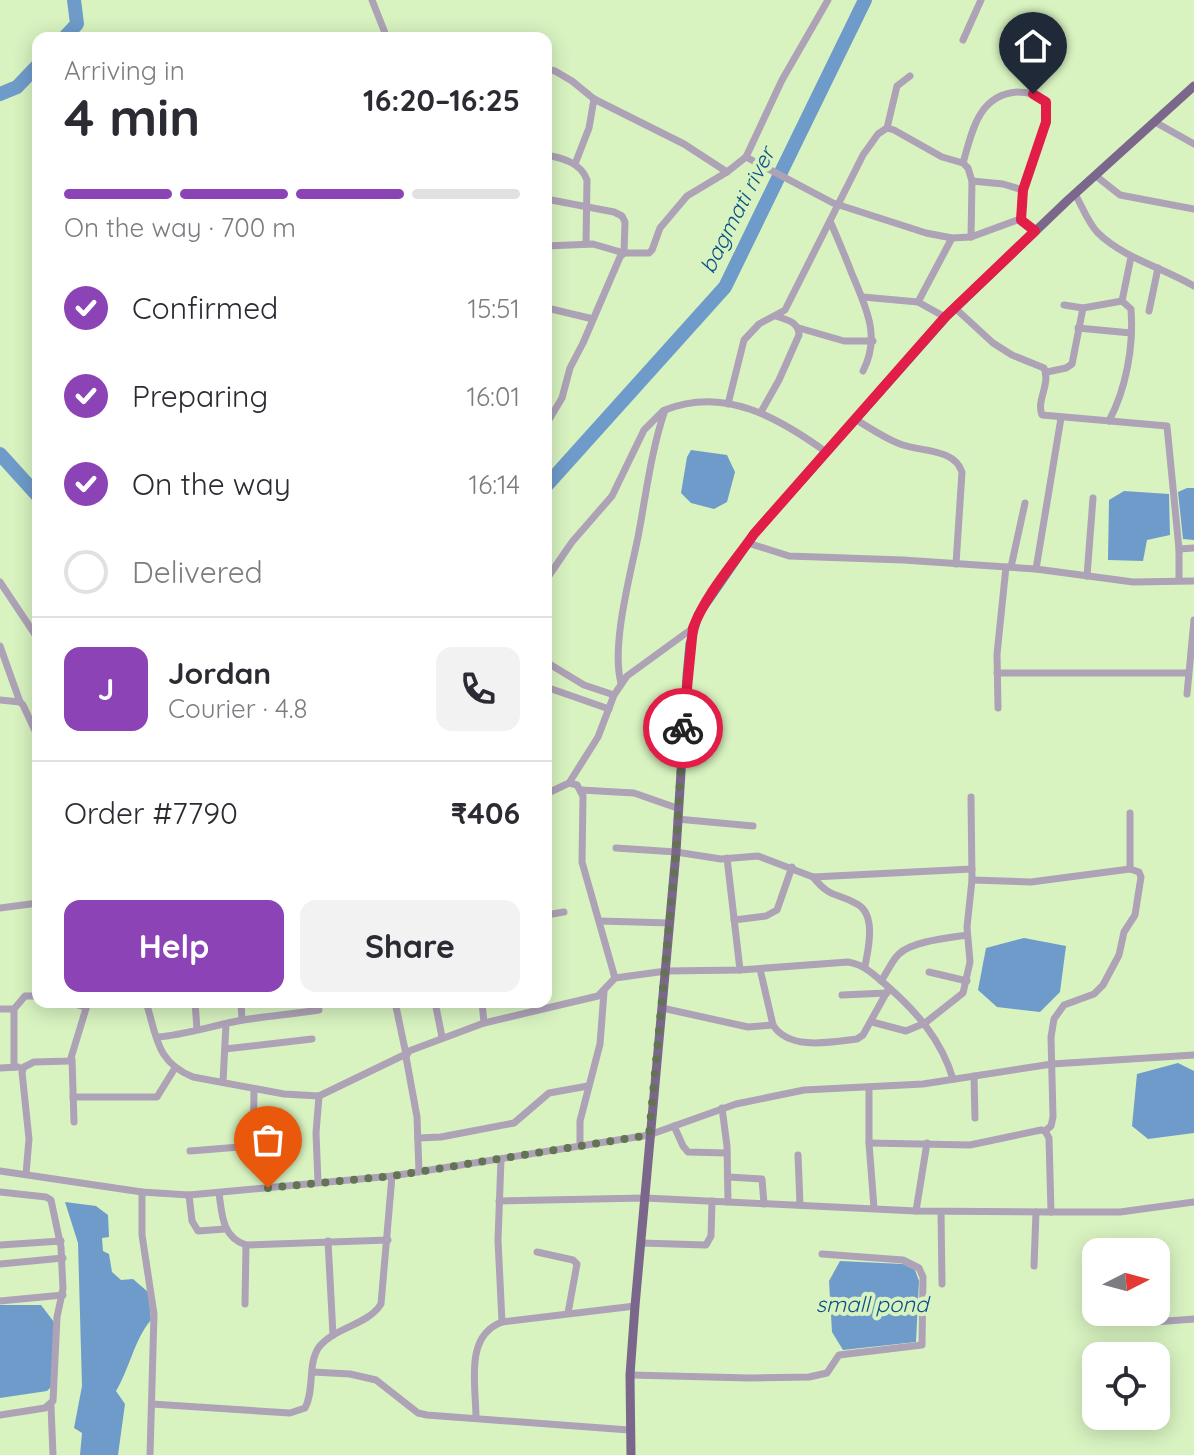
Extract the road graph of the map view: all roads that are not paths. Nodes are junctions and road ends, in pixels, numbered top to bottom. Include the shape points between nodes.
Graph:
1 (372, 0) edge
2 (828, 0) edge
3 (981, 0) edge
4 (385, 32) edge
5 (963, 40) dead end
6 (552, 70) edge
7 (910, 76) dead end
8 (1194, 86) edge
9 (594, 99) junction
10 (1155, 122) junction
11 (887, 128) junction
12 (1194, 144) edge
13 (552, 157) edge
14 (746, 157) junction
15 (963, 163) junction
16 (575, 164) junction
17 (727, 172) junction
18 (1096, 176) junction
19 (972, 181) junction
20 (1023, 190) junction
21 (1075, 194) junction
22 (552, 200) edge
23 (836, 204) junction
24 (587, 205) junction
25 (1194, 209) edge
26 (1021, 220) junction
27 (830, 221) junction
28 (1035, 231) junction
29 (971, 237) junction
30 (952, 238) junction
31 (586, 244) junction
32 (552, 246) edge
33 (624, 253) junction
34 (1131, 257) junction
35 (1158, 268) junction
36 (1194, 286) edge
37 (863, 297) junction
38 (1122, 301) junction
39 (918, 302) junction
40 (1064, 305) dead end
41 (955, 308) junction
42 (1083, 308) junction
43 (552, 309) edge
44 (1149, 311) dead end
45 (776, 316) junction
46 (945, 317) junction
47 (593, 319) junction
48 (799, 328) junction
49 (1078, 328) junction
50 (1131, 333) junction
51 (873, 341) junction
52 (863, 371) dead end
53 (1047, 372) junction
54 (728, 404) junction
55 (665, 410) junction
56 (761, 412) junction
57 (552, 415) edge
58 (1061, 418) junction
59 (855, 419) junction
60 (1109, 421) junction
61 (826, 452) junction
62 (1093, 498) dead end
63 (1025, 503) dead end
64 (748, 543) junction
65 (1194, 548) edge
66 (1179, 549) junction
67 (956, 564) junction
68 (1009, 567) junction
69 (1036, 569) junction
70 (552, 571) edge
71 (1087, 576) junction
72 (1179, 580) junction
73 (1194, 581) edge
74 (0, 582) edge
75 (1194, 620) edge
76 (693, 628) junction
77 (32, 630) edge
78 (0, 646) edge
79 (552, 666) edge
80 (997, 673) junction
81 (1188, 673) junction
82 (621, 683) junction
83 (552, 689) edge
84 (1187, 694) dead end
85 (614, 695) junction
86 (0, 700) edge
87 (20, 702) junction
88 (998, 708) dead end
89 (609, 709) junction
90 (32, 725) edge
91 (569, 783) junction
92 (581, 790) junction
93 (552, 791) edge
94 (971, 797) dead end
95 (677, 808) junction
96 (1130, 813) dead end
97 (677, 819) junction
98 (753, 826) dead end
99 (616, 848) dead end
100 (676, 852) junction
101 (727, 858) junction
102 (792, 867) junction
103 (972, 869) junction
104 (1130, 869) junction
105 (813, 877) junction
106 (972, 880) junction
107 (32, 904) edge
108 (0, 908) edge
109 (564, 912) dead end
110 (552, 914) edge
111 (734, 920) junction
112 (600, 921) junction
113 (670, 923) junction
114 (967, 935) junction
115 (865, 966) junction
116 (760, 969) junction
117 (740, 970) junction
118 (666, 971) junction
119 (929, 972) dead end
120 (615, 978) junction
121 (881, 981) junction
122 (967, 981) junction
123 (888, 990) junction
124 (604, 992) junction
125 (842, 995) dead end
126 (32, 996) edge
127 (552, 1007) edge
128 (85, 1008) edge
129 (148, 1008) edge
130 (195, 1008) edge
131 (241, 1008) edge
132 (295, 1008) edge
133 (396, 1008) edge
134 (436, 1008) edge
135 (483, 1008) edge
136 (547, 1008) edge
137 (662, 1008) junction
138 (0, 1009) edge
139 (14, 1009) junction
140 (319, 1010) dead end
141 (295, 1013) junction
142 (242, 1020) junction
143 (872, 1022) junction
144 (484, 1023) junction
145 (925, 1023) junction
146 (226, 1024) junction
147 (773, 1025) junction
148 (197, 1029) junction
149 (157, 1037) junction
150 (442, 1037) junction
151 (312, 1039) dead end
152 (225, 1049) junction
153 (406, 1054) junction
154 (1194, 1055) edge
155 (72, 1057) junction
156 (1052, 1064) junction
157 (14, 1067) junction
158 (24, 1067) junction
159 (0, 1068) edge
160 (175, 1068) junction
161 (974, 1076) junction
162 (953, 1079) junction
163 (223, 1082) junction
164 (588, 1086) junction
165 (869, 1087) junction
166 (254, 1089) junction
167 (319, 1096) junction
168 (73, 1097) junction
169 (722, 1108) junction
170 (975, 1118) dead end
171 (74, 1122) dead end
172 (674, 1126) junction
173 (1045, 1131) junction
174 (649, 1135) junction
175 (418, 1138) junction
176 (869, 1143) junction
177 (927, 1143) junction
178 (252, 1146) junction
179 (580, 1146) junction
180 (190, 1151) dead end
181 (727, 1153) junction
182 (798, 1155) dead end
183 (501, 1159) junction
184 (253, 1161) dead end
185 (0, 1171) edge
186 (419, 1172) junction
187 (26, 1174) junction
188 (392, 1176) junction
189 (728, 1177) junction
190 (318, 1182) junction
191 (0, 1192) edge
192 (142, 1192) junction
193 (219, 1193) junction
194 (189, 1195) junction
195 (645, 1198) junction
196 (499, 1201) junction
197 (712, 1201) junction
198 (728, 1202) junction
199 (1194, 1202) edge
200 (764, 1204) junction
201 (800, 1205) junction
202 (874, 1208) junction
203 (916, 1211) junction
204 (941, 1212) junction
205 (1036, 1212) junction
206 (1051, 1212) junction
207 (225, 1229) junction
208 (388, 1240) junction
209 (61, 1241) junction
210 (328, 1241) junction
211 (641, 1243) junction
212 (0, 1245) edge
213 (246, 1245) junction
214 (537, 1252) dead end
215 (822, 1254) dead end
216 (63, 1258) junction
217 (0, 1264) edge
218 (1034, 1266) dead end
219 (942, 1284) dead end
220 (63, 1295) junction
221 (0, 1301) edge
222 (245, 1304) dead end
223 (635, 1306) junction
224 (568, 1313) junction
225 (1194, 1319) edge
226 (1170, 1321) edge
227 (502, 1322) junction
228 (333, 1335) junction
229 (313, 1372) junction
230 (630, 1375) junction
231 (152, 1404) junction
232 (51, 1406) junction
233 (0, 1415) edge
234 (476, 1418) junction
235 (629, 1430) junction
236 (53, 1455) edge
237 (150, 1455) edge
238 (631, 1455) edge

1 - 4 street
2 - 14 street
3 - 5 street
6 - 9 street
7 - 11 street via 897,86
8 - 10 main road
9 - 16 street
9 - 17 street
10 - 12 street
10 - 18 main road
11 - 15 street
11 - 23 street via 863,155
13 - 16 street
14 - 17 street
14 - 23 street
15 - 19 street
15 - 20 street via 980,111 988,103 1014,92 1041,97 1046,122
16 - 24 street via 587,180
17 - 33 street via 687,196 660,228 649,253
18 - 21 main road
18 - 25 street via 1120,195
19 - 20 street
19 - 29 street
20 - 26 street
21 - 28 main road
21 - 34 street via 1097,232
22 - 24 street
23 - 27 street
23 - 30 street
24 - 31 street
24 - 33 street via 622,216
26 - 28 street
26 - 29 street
27 - 37 street
27 - 45 street via 785,310
28 - 41 main road
29 - 30 street
30 - 39 street
31 - 32 street
31 - 33 street
33 - 47 street
34 - 35 street
34 - 38 street
35 - 36 street
35 - 44 street
37 - 39 street
37 - 51 street
38 - 42 street
38 - 50 street via 1131,309
39 - 46 street
40 - 42 street
41 - 46 main road
41 - 53 street via 993,343
42 - 49 street
43 - 47 street
45 - 48 street
45 - 54 street via 744,340
46 - 59 main road
47 - 57 street
48 - 51 street via 844,341
48 - 56 street
49 - 50 street
49 - 53 street via 1070,367
50 - 60 street via 1123,393
51 - 52 street
53 - 58 street via 1040,412
54 - 55 street via 691,402
54 - 56 street
55 - 70 street via 644,430 612,496
55 - 82 street via 623,614
56 - 61 street
58 - 60 street
58 - 69 street
59 - 61 main road
59 - 67 street via 886,438 943,454 959,464
60 - 66 street via 1167,426
61 - 64 main road
62 - 71 street
63 - 68 street
64 - 67 street via 789,556
64 - 76 main road
65 - 66 street
66 - 72 street
67 - 68 street
68 - 69 street
68 - 80 street
69 - 71 street
71 - 72 street
72 - 73 street
74 - 77 street
75 - 81 street
76 - 82 street
76 - 95 main road
78 - 87 street
79 - 85 street
80 - 81 street
80 - 88 street
81 - 84 street
82 - 85 street
83 - 89 street
85 - 89 street
86 - 87 street
87 - 90 street
89 - 91 street
91 - 92 street
91 - 93 street
92 - 95 street via 621,791
92 - 112 street via 582,862
94 - 103 street
95 - 97 main road
96 - 104 street
97 - 98 street
97 - 100 main road
99 - 100 street
100 - 101 street
100 - 113 main road
101 - 102 street via 758,856
101 - 111 street
102 - 105 street
102 - 111 street via 777,910
103 - 105 street
103 - 106 street
104 - 106 street via 1031,882
104 - 156 street via 1139,872 1141,883 1135,915 1099,991 1058,1011 1051,1037
105 - 115 street via 829,893 862,908 870,940
106 - 114 street
107 - 108 street
109 - 110 street
111 - 117 street
112 - 113 street
112 - 120 street
113 - 118 main road
114 - 121 street via 903,951
114 - 122 street
115 - 116 street via 848,962
115 - 121 street
116 - 117 street
116 - 147 street
117 - 118 street
118 - 120 street
118 - 137 main road
119 - 122 street
120 - 124 street
121 - 123 street
122 - 145 street via 956,1001
123 - 125 street
123 - 143 street
123 - 145 street
124 - 127 street
124 - 164 street via 600,1044
126 - 139 street via 25,996
128 - 155 street
129 - 149 street
130 - 148 street
131 - 142 street
132 - 141 street
133 - 153 street
134 - 150 street
135 - 144 street
136 - 144 street
137 - 147 street via 748,1027
137 - 174 main road
138 - 139 street
139 - 157 street
140 - 141 street
141 - 142 street
142 - 146 street
143 - 145 street via 903,1031
143 - 147 street via 857,1039 815,1043 787,1037
144 - 150 street
145 - 162 street
146 - 148 street
146 - 152 street
148 - 149 street
149 - 160 street
150 - 153 street
151 - 152 street
152 - 163 street
153 - 167 street
153 - 175 street
154 - 156 street
155 - 158 street
155 - 168 street
156 - 161 street
156 - 173 street via 1053,1122
157 - 158 street
157 - 159 street
158 - 187 street
160 - 163 street
160 - 168 street via 157,1097
161 - 162 street
161 - 170 street
162 - 165 street
163 - 166 street
164 - 175 street via 549,1093 514,1123
164 - 179 street
165 - 169 street via 804,1090
165 - 176 street
166 - 167 street
166 - 178 street
167 - 190 street
168 - 171 street
169 - 172 street
169 - 181 street
172 - 174 street
172 - 181 street via 688,1152
173 - 177 street via 970,1145
173 - 206 street
174 - 179 street
174 - 195 main road
175 - 186 street
176 - 177 street
176 - 202 street
177 - 203 street
178 - 180 street
178 - 184 street
179 - 183 street
181 - 189 street
182 - 201 street
183 - 186 street
183 - 196 street
185 - 187 street
186 - 188 street
187 - 192 street
188 - 190 street
188 - 208 street
189 - 198 street
189 - 200 street via 762,1179
190 - 193 street
191 - 209 street via 51,1200
192 - 194 street
192 - 231 street via 142,1235 154,1314
193 - 194 street
193 - 207 street
194 - 207 street via 198,1231
195 - 196 street
195 - 197 street
195 - 211 main road
196 - 227 street
197 - 198 street
197 - 211 street via 706,1245
198 - 200 street
199 - 206 street via 1120,1212
200 - 201 street
201 - 202 street
202 - 203 street
203 - 204 street
204 - 205 street
204 - 219 street
205 - 206 street
205 - 218 street
207 - 213 street
208 - 210 street
208 - 228 street via 379,1308
209 - 212 street
209 - 216 street
210 - 213 street
210 - 228 street
211 - 223 main road
213 - 222 street
214 - 224 street via 577,1264
215 - 230 street via 903,1260 919,1268 922,1345 839,1355 827,1373 809,1377
216 - 217 street
216 - 220 street
220 - 221 street
220 - 232 street
223 - 224 street
223 - 230 main road
224 - 227 street
225 - 226 street
227 - 234 street via 488,1327 476,1348
228 - 229 street via 318,1348
229 - 231 street via 308,1403 301,1411
229 - 234 street via 376,1380 418,1413
230 - 235 main road
231 - 237 street
232 - 233 street
232 - 236 street
234 - 235 street
235 - 238 main road

